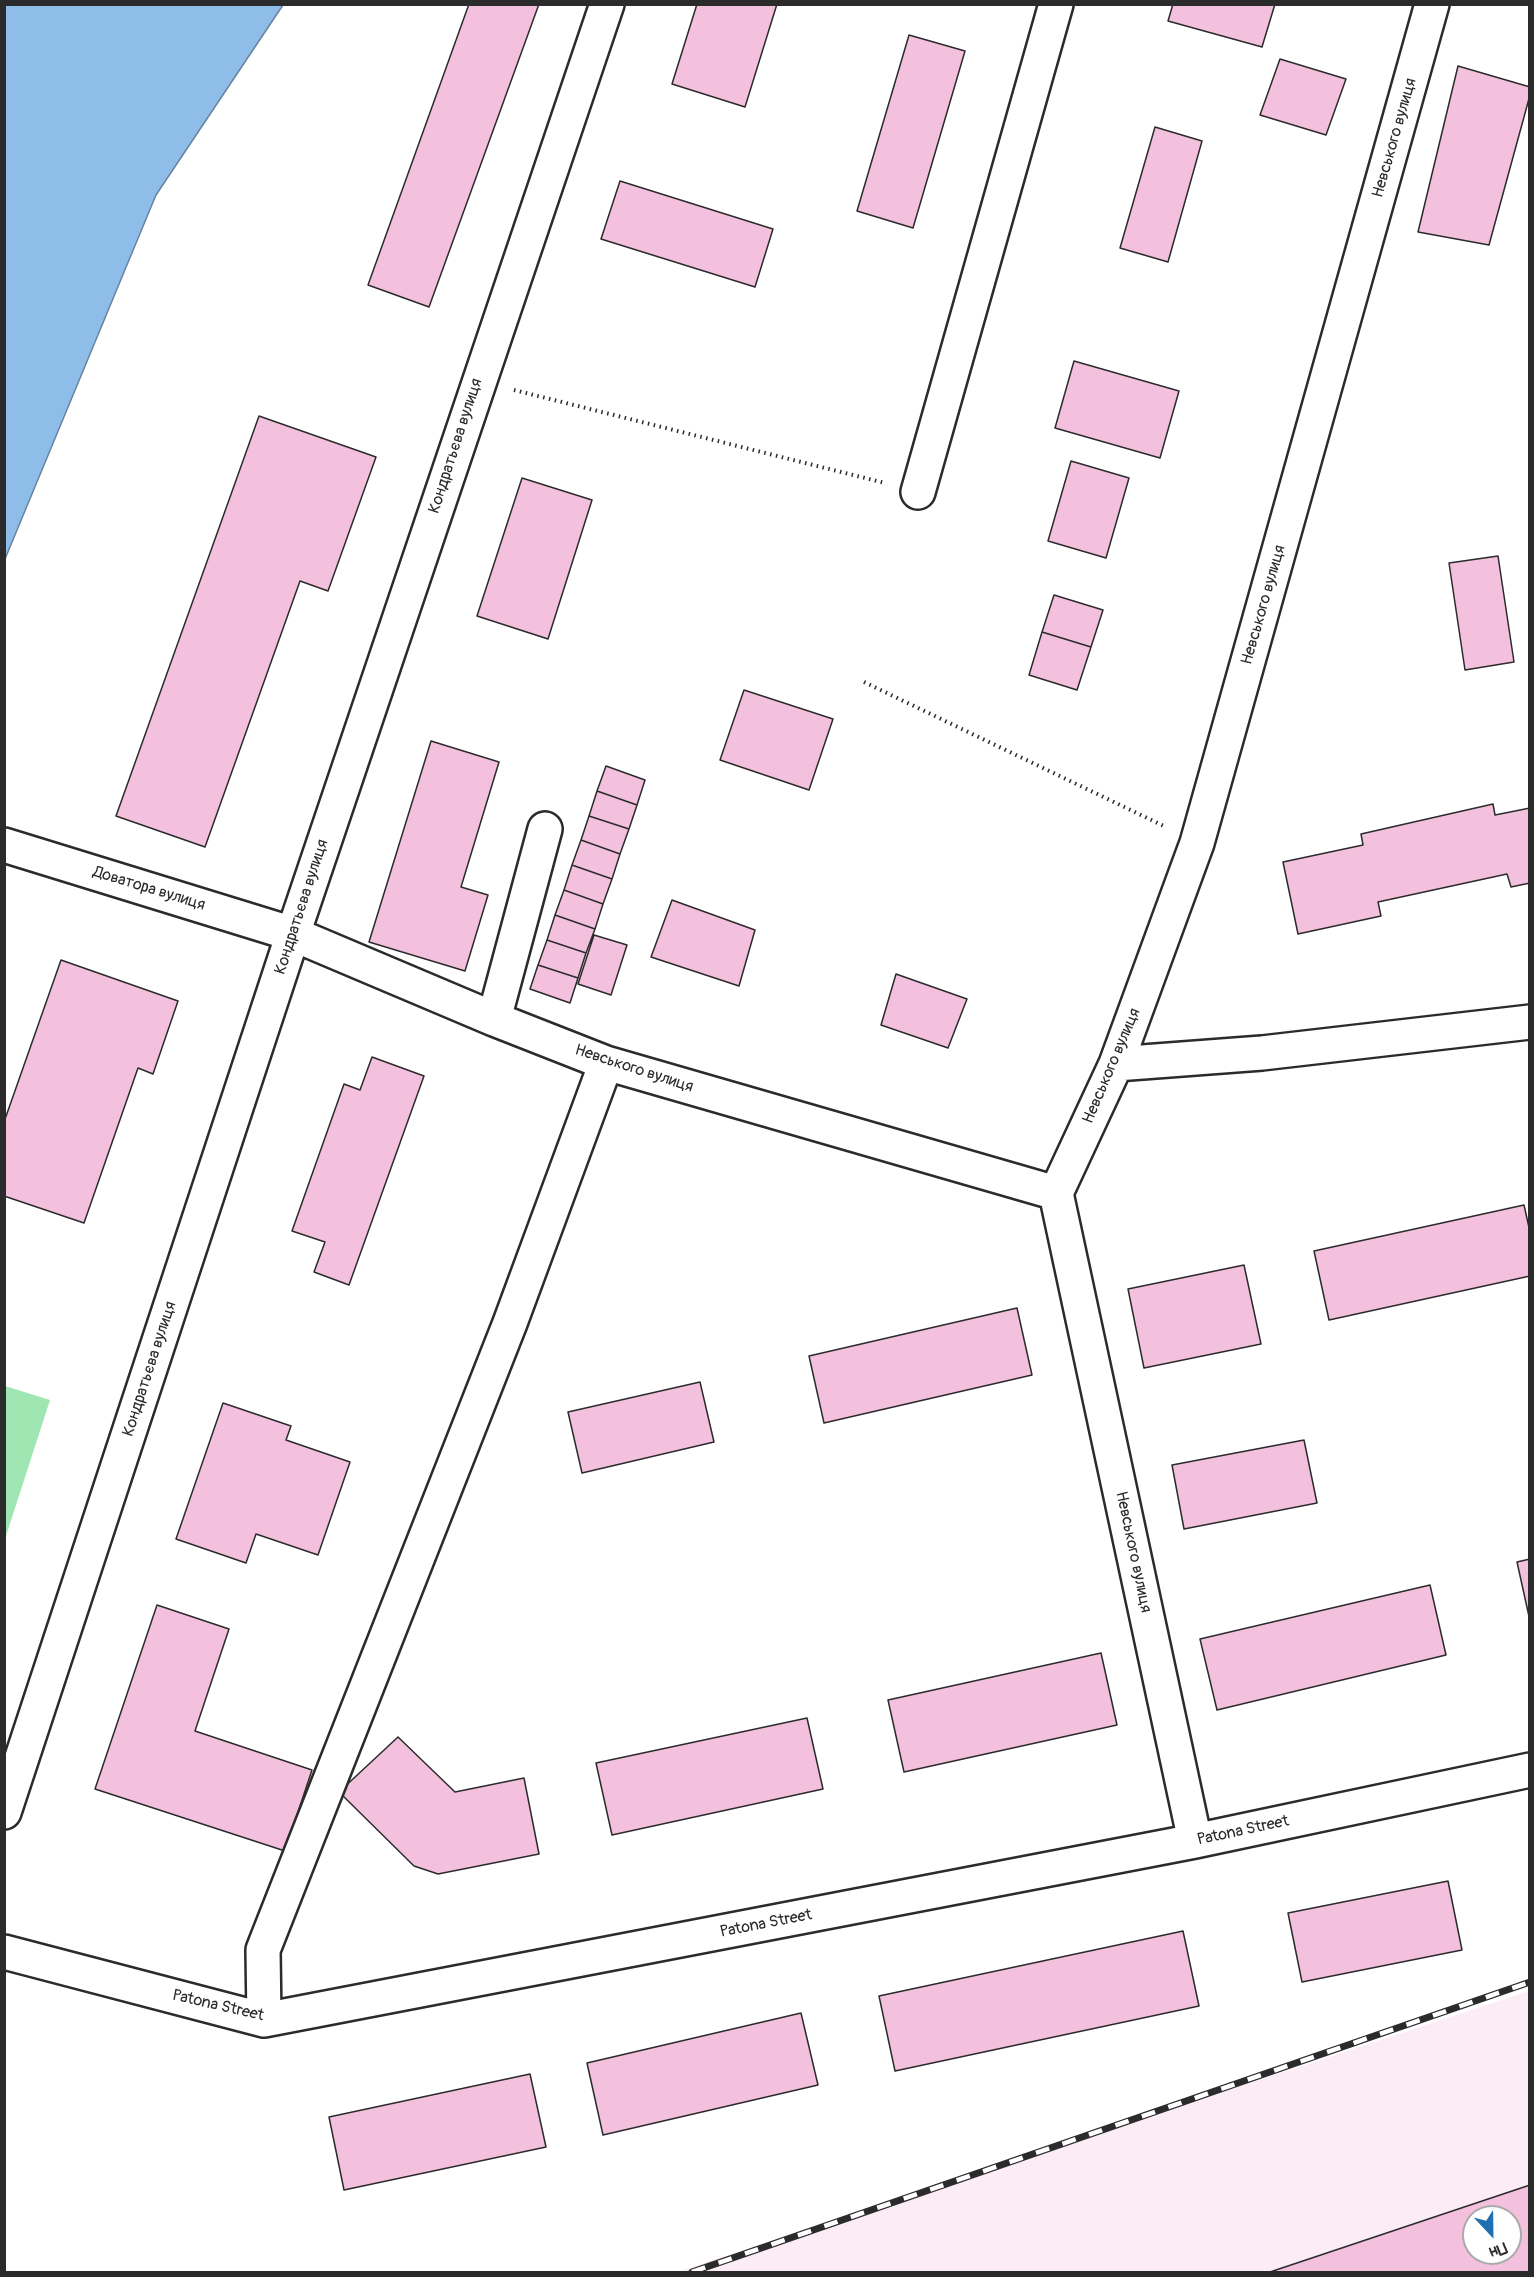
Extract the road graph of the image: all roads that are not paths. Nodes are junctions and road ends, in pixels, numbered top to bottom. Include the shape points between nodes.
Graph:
1 (607, 4) edge
2 (1056, 4) edge
3 (1432, 4) edge
4 (918, 492) road end
5 (545, 829) dead end
6 (4, 845) edge
7 (293, 933) junction
8 (494, 1019) junction
9 (1530, 1022) edge
10 (606, 1063) junction
11 (1116, 1064) junction
12 (1056, 1193) junction
13 (1530, 1770) edge
14 (4, 1812) edge
15 (1195, 1841) junction
16 (4, 1952) edge
17 (264, 2020) junction

1 - 7 street, Кондратьєва вулиця
2 - 4 street
3 - 11 street, Невського вулиця via 1197,843
5 - 8 street
6 - 7 street, Доватора вулиця
7 - 8 street, Невського вулиця
7 - 14 street, Кондратьєва вулиця
8 - 10 street, Невського вулиця
9 - 11 street via 1262,1053
10 - 12 street, Невського вулиця
10 - 17 street via 510,1323 263,1950
11 - 12 street, Невського вулиця
12 - 15 street, Невського вулиця
13 - 15 street, Patona Street
15 - 17 street, Patona Street
16 - 17 street, Patona Street

